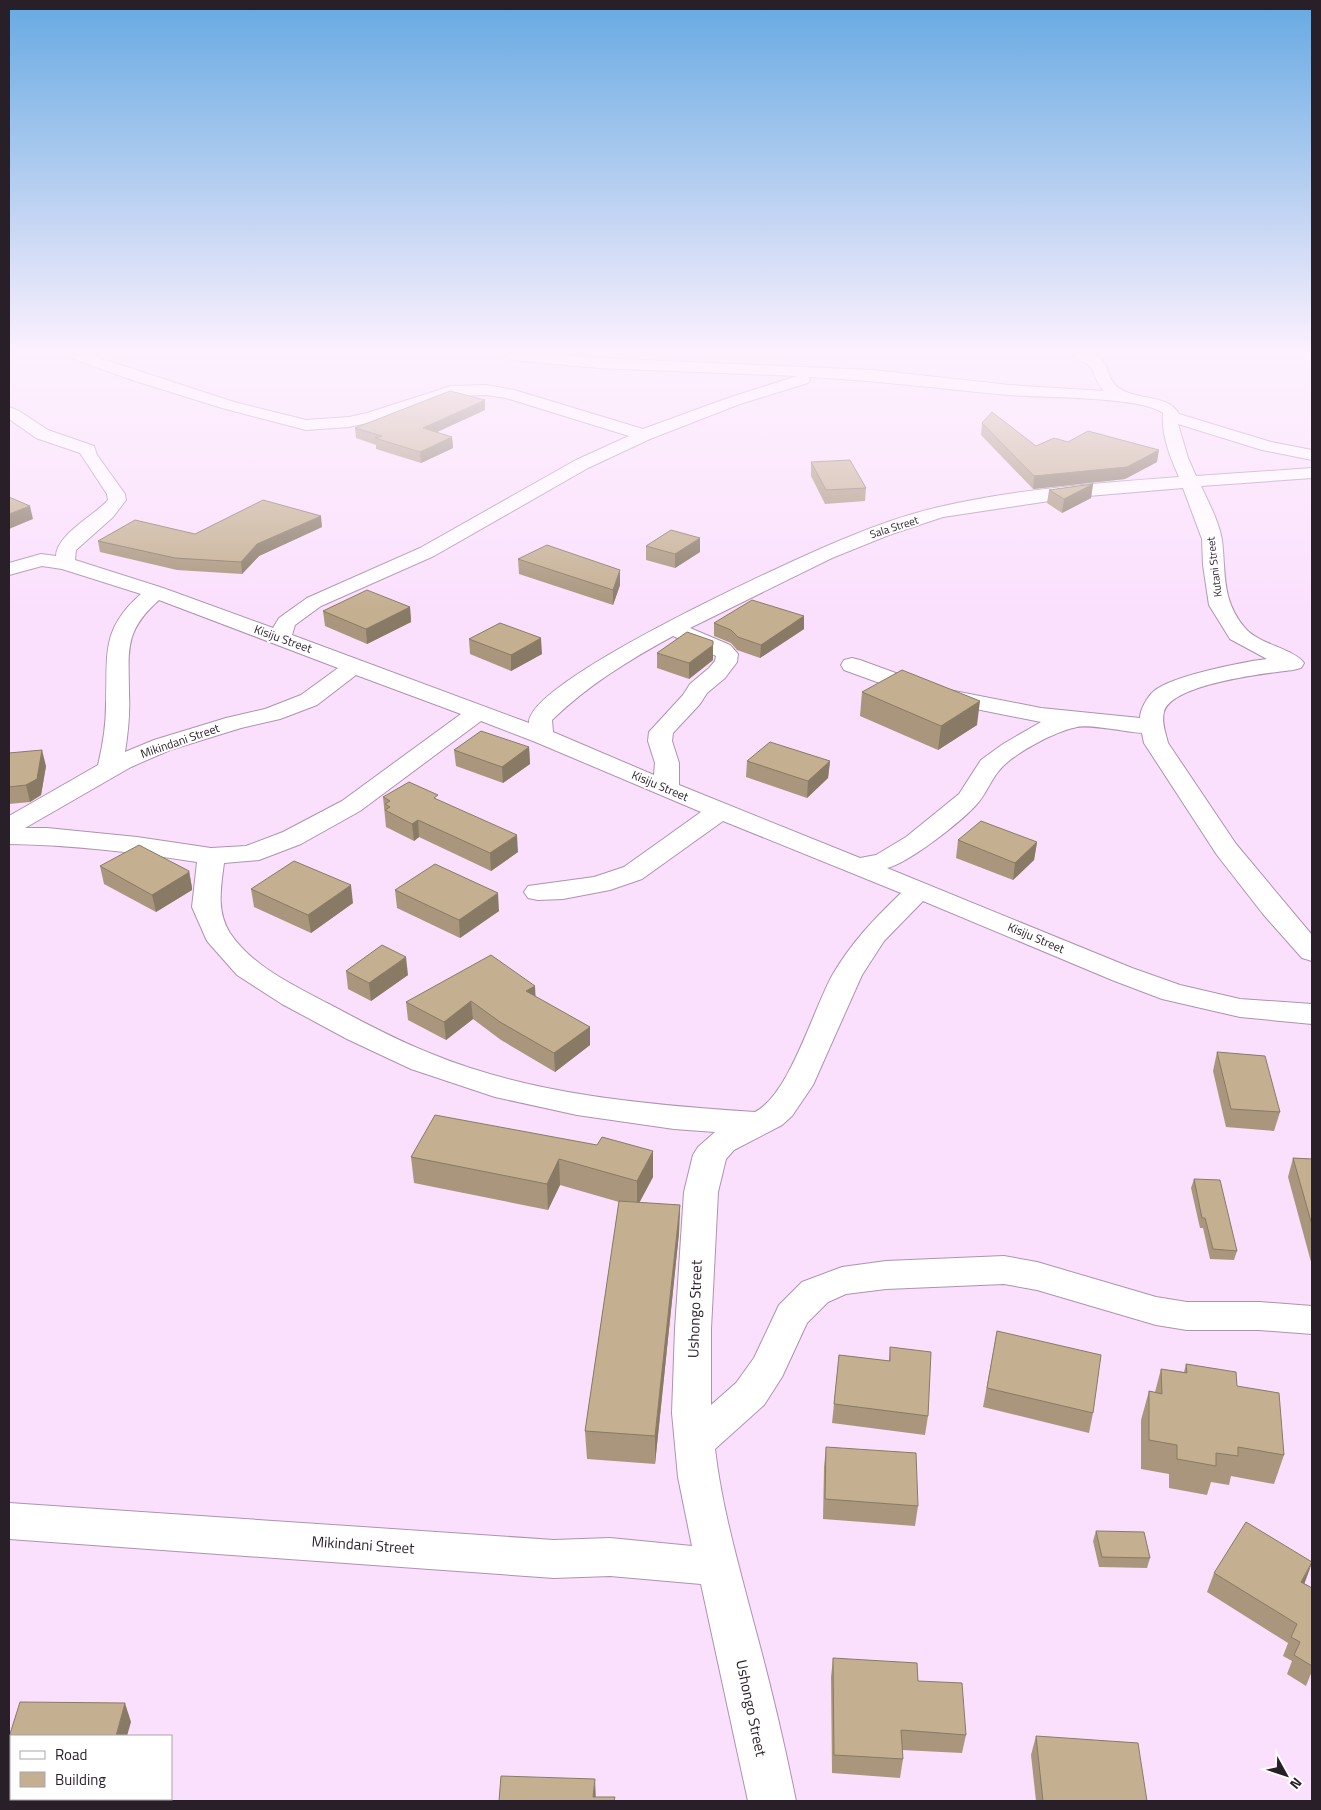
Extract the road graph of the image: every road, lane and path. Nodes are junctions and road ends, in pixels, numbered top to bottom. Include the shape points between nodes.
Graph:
1 (58, 439) edge
2 (635, 439) edge
3 (1174, 439) edge
4 (1247, 439) edge
5 (1312, 455) edge
6 (1312, 473) edge
7 (1190, 482) junction
8 (9, 555) edge
9 (53, 561) junction
10 (9, 569) edge
11 (156, 592) junction
12 (673, 628) junction
13 (280, 638) junction
14 (1303, 663) edge
15 (355, 665) junction
16 (852, 665) dead end
17 (477, 714) junction
18 (1078, 720) junction
19 (1152, 726) junction
20 (541, 736) junction
21 (110, 768) junction
22 (666, 789) junction
23 (720, 811) junction
24 (9, 827) edge
25 (9, 836) edge
26 (211, 856) junction
27 (858, 866) junction
28 (918, 891) junction
29 (538, 892) dead end
30 (1312, 952) edge
31 (1312, 1014) edge
32 (757, 1123) junction
33 (1312, 1320) edge
34 (695, 1443) junction
35 (9, 1521) edge
36 (718, 1567) junction
37 (772, 1801) edge

1 - 9 street via 88,450 117,500
2 - 13 street via 574,469 427,552 314,602 286,622
3 - 7 street, Kutani Street
4 - 5 street
6 - 7 street, Sala Street
7 - 12 street, Sala Street via 1047,493 942,512 875,532
7 - 14 street, Kutani Street via 1212,539 1219,605 1238,634 1262,650
8 - 9 street, Kisiju Street
9 - 10 street
9 - 11 street, Kisiju Street
11 - 13 street, Kisiju Street
11 - 21 street via 126,623 116,652 118,694
12 - 20 street, Sala Street via 622,654 558,699 540,718
12 - 22 street via 727,654 726,662 717,673 698,688 661,732 660,741 667,763
13 - 15 street, Kisiju Street
14 - 19 street via 1240,669 1183,686 1162,696 1152,712
15 - 17 street, Kisiju Street
15 - 21 street, Mikindani Street via 309,700 272,714 162,745
16 - 18 street via 929,693
17 - 20 street, Kisiju Street
17 - 26 street via 351,806 300,834 250,854
18 - 19 street
18 - 27 street via 1046,728 1017,745 990,765 968,799 915,843 884,861
19 - 30 street via 1156,743 1226,849
20 - 22 street, Kisiju Street
21 - 24 street, Mikindani Street
22 - 23 street, Kisiju Street
23 - 27 street, Kisiju Street
23 - 29 street via 633,873 600,884
25 - 26 street via 47,836
26 - 32 street via 206,907 217,935 247,969 358,1032 422,1062 495,1086 576,1104 645,1114
27 - 28 street, Kisiju Street
28 - 31 street, Kisiju Street via 1172,992 1240,1008
28 - 32 street, Ushongo Street via 873,936 847,976 790,1096 771,1117
32 - 34 street, Ushongo Street via 722,1142 710,1155 701,1192 691,1413
33 - 34 street via 1187,1316 1156,1311 1037,1276 1004,1270 886,1274 842,1281 815,1292 792,1314 769,1366 750,1394
34 - 36 street, Ushongo Street via 698,1477
35 - 36 street, Mikindani Street via 554,1558 610,1557
36 - 37 street, Ushongo Street

